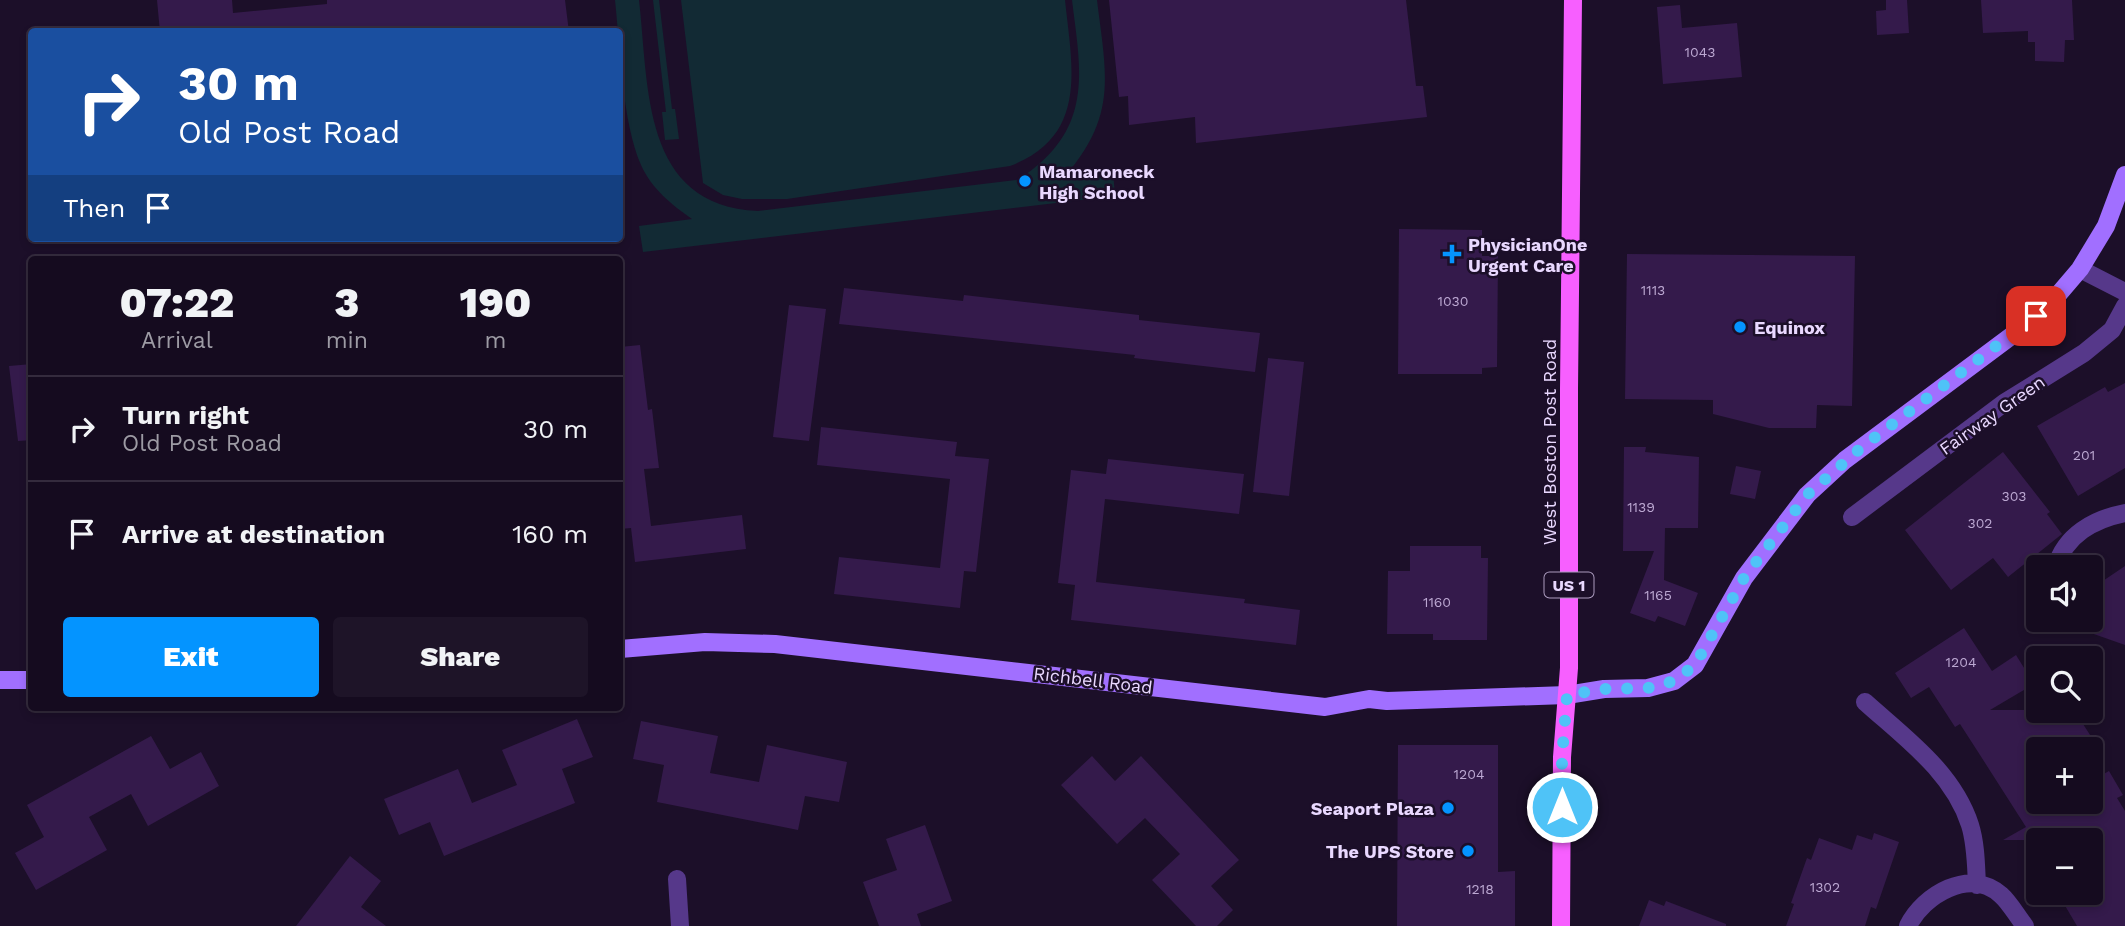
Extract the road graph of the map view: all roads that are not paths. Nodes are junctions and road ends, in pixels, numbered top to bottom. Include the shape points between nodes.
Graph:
1 (1573, 0) edge
2 (2125, 175) edge
3 (2080, 269) junction
4 (2125, 292) edge
5 (2125, 306) edge
6 (2125, 513) edge
7 (1852, 517) dead end
8 (2060, 555) edge
9 (623, 649) edge
10 (0, 680) edge
11 (28, 680) edge
12 (1567, 695) junction
13 (1865, 702) dead end
14 (677, 879) dead end
15 (1977, 885) junction
16 (680, 926) edge
17 (1561, 926) edge
18 (1908, 926) edge
19 (2025, 926) edge

1 - 12 main road, West Boston Post Road / US 1
2 - 3 street, Richbell Road via 2106,226
3 - 4 street
3 - 12 street, Richbell Road via 2052,303 2022,328 1855,453 1807,495 1744,578 1695,665 1674,681 1648,688
5 - 7 street, Fairway Green via 2112,330 2084,353 2004,403
6 - 8 street via 2087,525
9 - 12 street, Richbell Road via 705,642 775,644 1325,707 1369,699
10 - 11 street
12 - 17 main road, West Boston Post Road / US 1
13 - 15 street via 1937,767 1958,798 1970,826
14 - 16 street
15 - 18 street via 1960,884 1940,892
15 - 19 street via 2001,895

